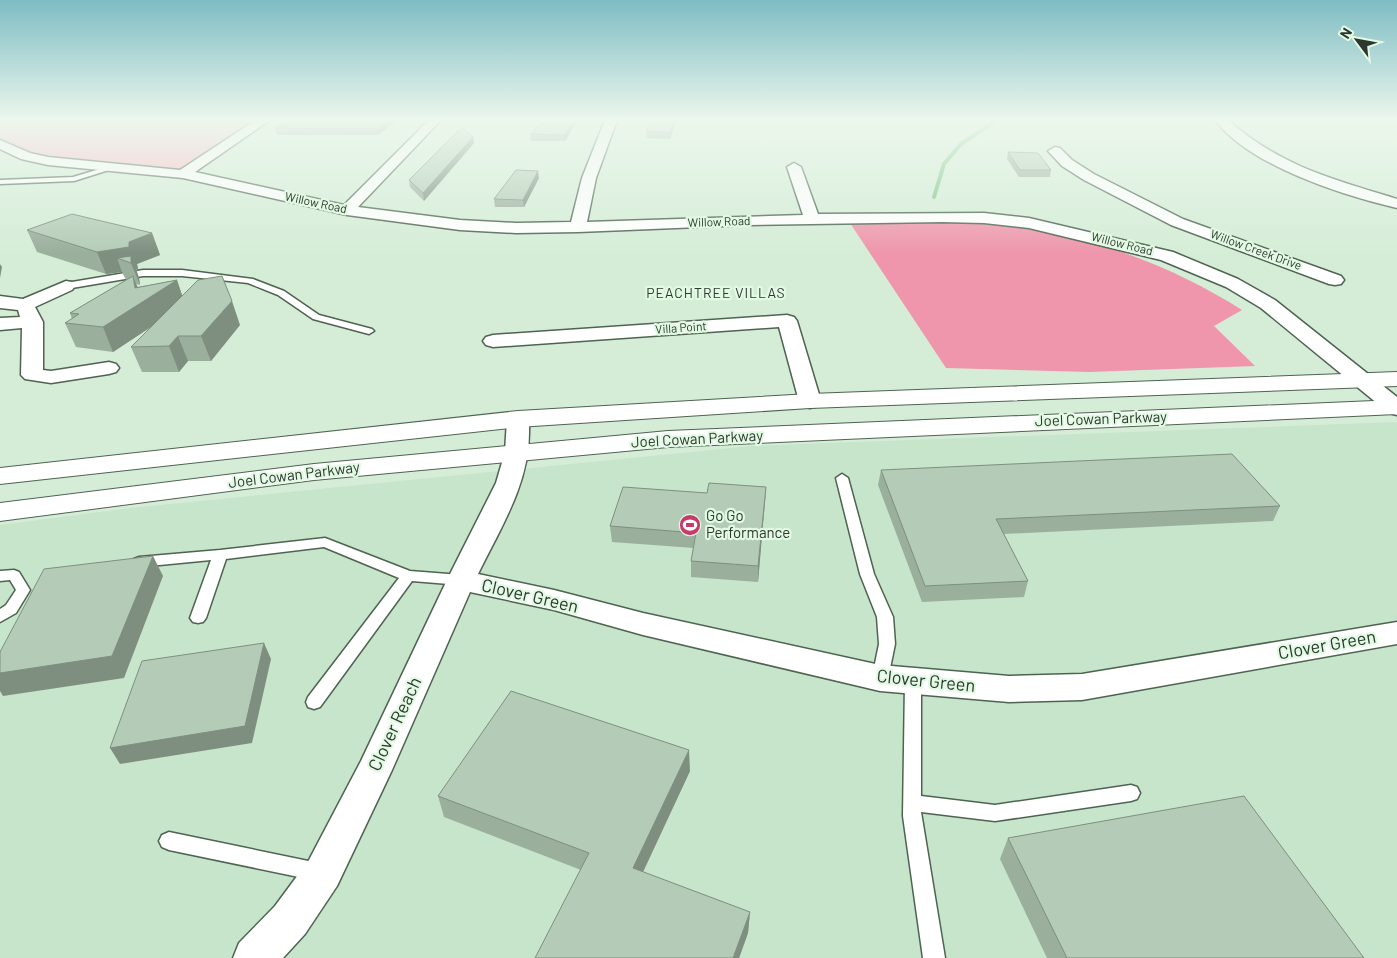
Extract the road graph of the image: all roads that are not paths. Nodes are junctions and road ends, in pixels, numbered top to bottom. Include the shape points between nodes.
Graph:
1 (81, 165) edge
2 (197, 165) edge
3 (391, 165) edge
4 (593, 165) edge
5 (1070, 165) edge
6 (1287, 165) edge
7 (794, 167) dead end
8 (110, 168) junction
9 (183, 174) junction
10 (0, 182) edge
11 (1397, 204) edge
12 (347, 210) junction
13 (812, 219) junction
14 (1177, 222) junction
15 (578, 227) junction
16 (1131, 246) junction
17 (1335, 280) dead end
18 (66, 286) joint
19 (0, 302) edge
20 (29, 314) junction
21 (0, 324) edge
22 (369, 331) dead end
23 (493, 341) dead end
24 (109, 368) dead end
25 (1397, 379) edge
26 (1363, 380) junction
27 (810, 401) junction
28 (1397, 408) edge
29 (518, 419) junction
30 (515, 463) junction
31 (0, 476) edge
32 (842, 478) dead end
33 (0, 512) edge
34 (220, 555) junction
35 (126, 563) edge
36 (0, 576) edge
37 (408, 576) junction
38 (461, 580) junction
39 (0, 617) edge
40 (198, 618) dead end
41 (1397, 633) edge
42 (880, 678) junction
43 (913, 682) junction
44 (314, 702) dead end
45 (1131, 793) dead end
46 (912, 803) junction
47 (169, 842) dead end
48 (323, 873) junction
49 (254, 958) edge
50 (934, 958) edge

1 - 8 street, Willow Road
2 - 9 street
3 - 12 street
4 - 15 street
5 - 14 street, Willow Creek Drive
6 - 11 street
7 - 13 street
8 - 9 street, Willow Road
8 - 10 lane via 74,179
9 - 12 street, Willow Road
12 - 15 street, Willow Road via 460,225
13 - 15 street, Willow Road
13 - 16 street, Willow Road via 984,218 1036,225
14 - 16 street
14 - 17 street, Willow Creek Drive
16 - 26 street, Willow Road via 1167,256 1245,290 1268,304
18 - 20 street
18 - 22 lane via 143,273 182,273 250,281 281,292 316,317
19 - 20 street
20 - 21 street
20 - 24 street via 32,375 52,377
23 - 27 street, Villa Point via 787,322
25 - 26 main road, Joel Cowan Parkway
26 - 27 main road, Joel Cowan Parkway
26 - 28 street, Willow Road
27 - 29 main road, Joel Cowan Parkway
28 - 30 main road, Joel Cowan Parkway via 668,439
29 - 30 street
29 - 31 main road, Joel Cowan Parkway
30 - 33 main road, Joel Cowan Parkway via 314,472
30 - 38 street, Clover Reach
32 - 42 lane via 867,574 885,617 887,644
34 - 35 lane
34 - 37 lane via 325,542
34 - 40 lane
36 - 39 lane via 14,575 23,590 11,609
37 - 38 lane
37 - 44 lane
38 - 42 street, Clover Green
38 - 48 street, Clover Reach
41 - 43 street, Clover Green via 1082,687 1009,689
42 - 43 street, Clover Green
43 - 46 lane
45 - 46 lane via 995,813
46 - 50 lane
47 - 48 lane
48 - 49 street, Clover Reach via 290,920

